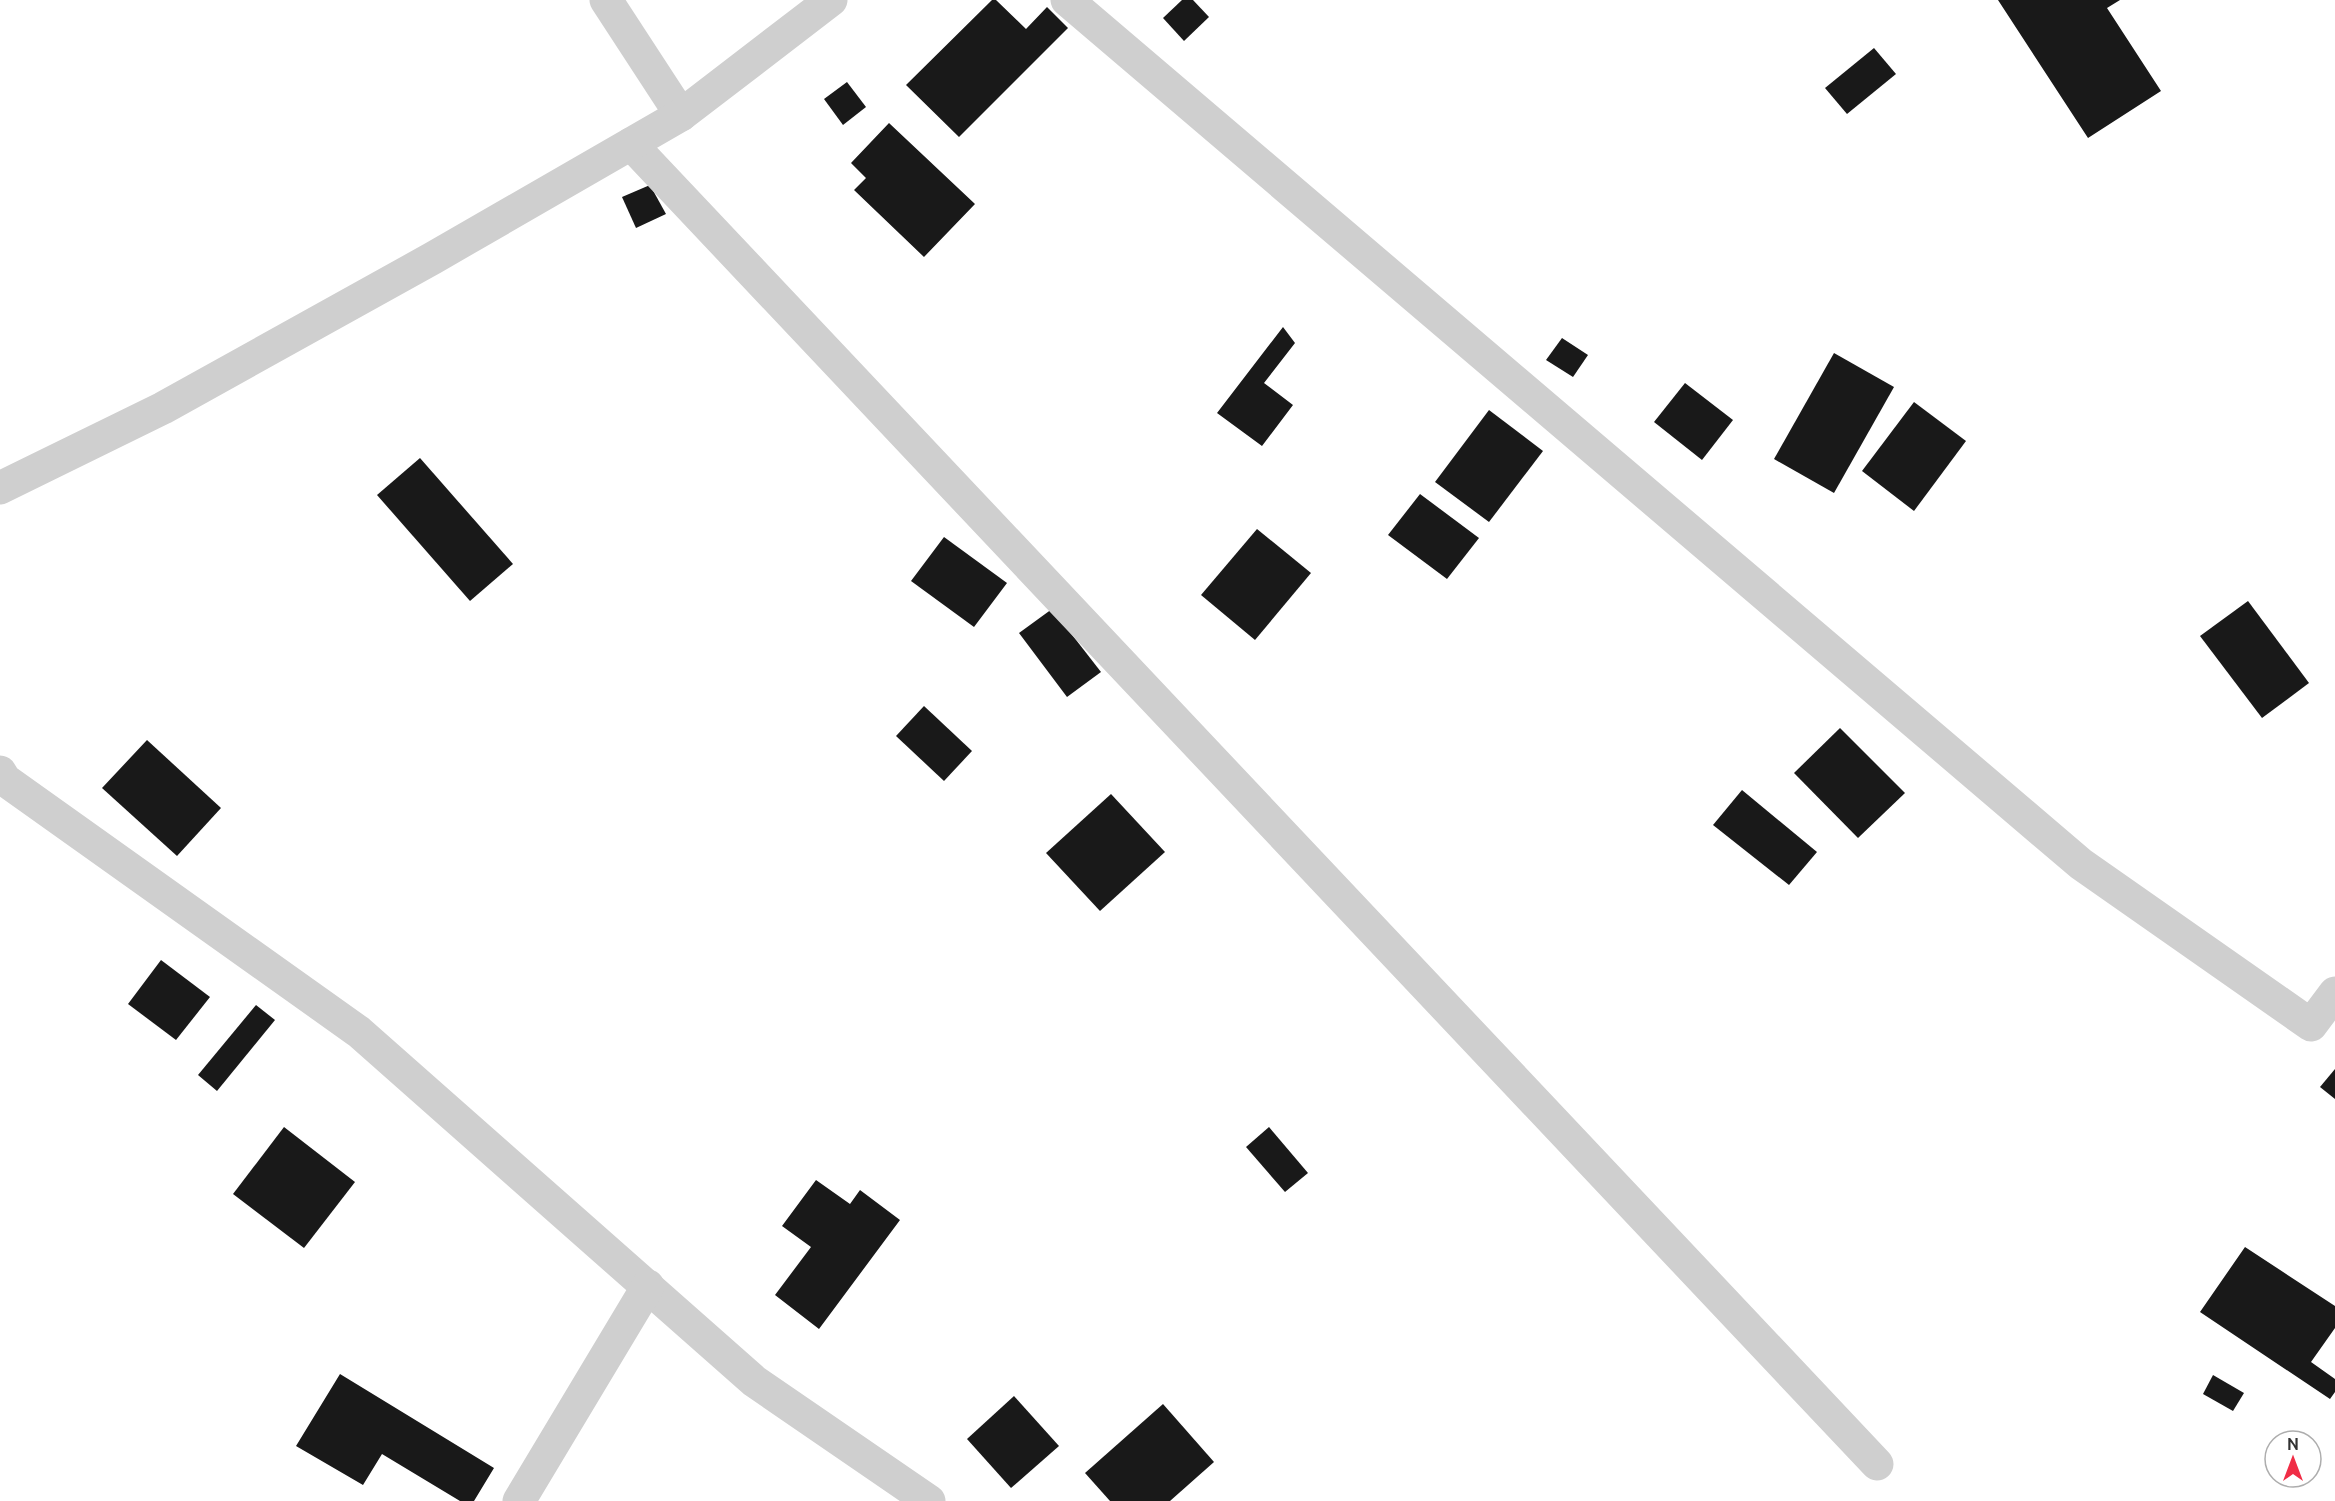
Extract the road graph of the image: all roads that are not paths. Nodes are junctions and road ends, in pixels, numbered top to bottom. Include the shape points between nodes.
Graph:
1 (606, 0) edge
2 (831, 0) edge
3 (1067, 0) edge
4 (681, 115) junction
5 (631, 144) junction
6 (0, 488) edge
7 (0, 772) edge
8 (2335, 993) edge
9 (648, 1286) junction
10 (1876, 1464) dead end
11 (519, 1501) edge
12 (929, 1501) edge

1 - 4 street
2 - 4 street
3 - 8 street via 2081,864 2311,1025
4 - 5 street
5 - 6 street via 163,408
5 - 10 street
7 - 9 street via 5,780 359,1032
9 - 11 street
9 - 12 street via 754,1381

